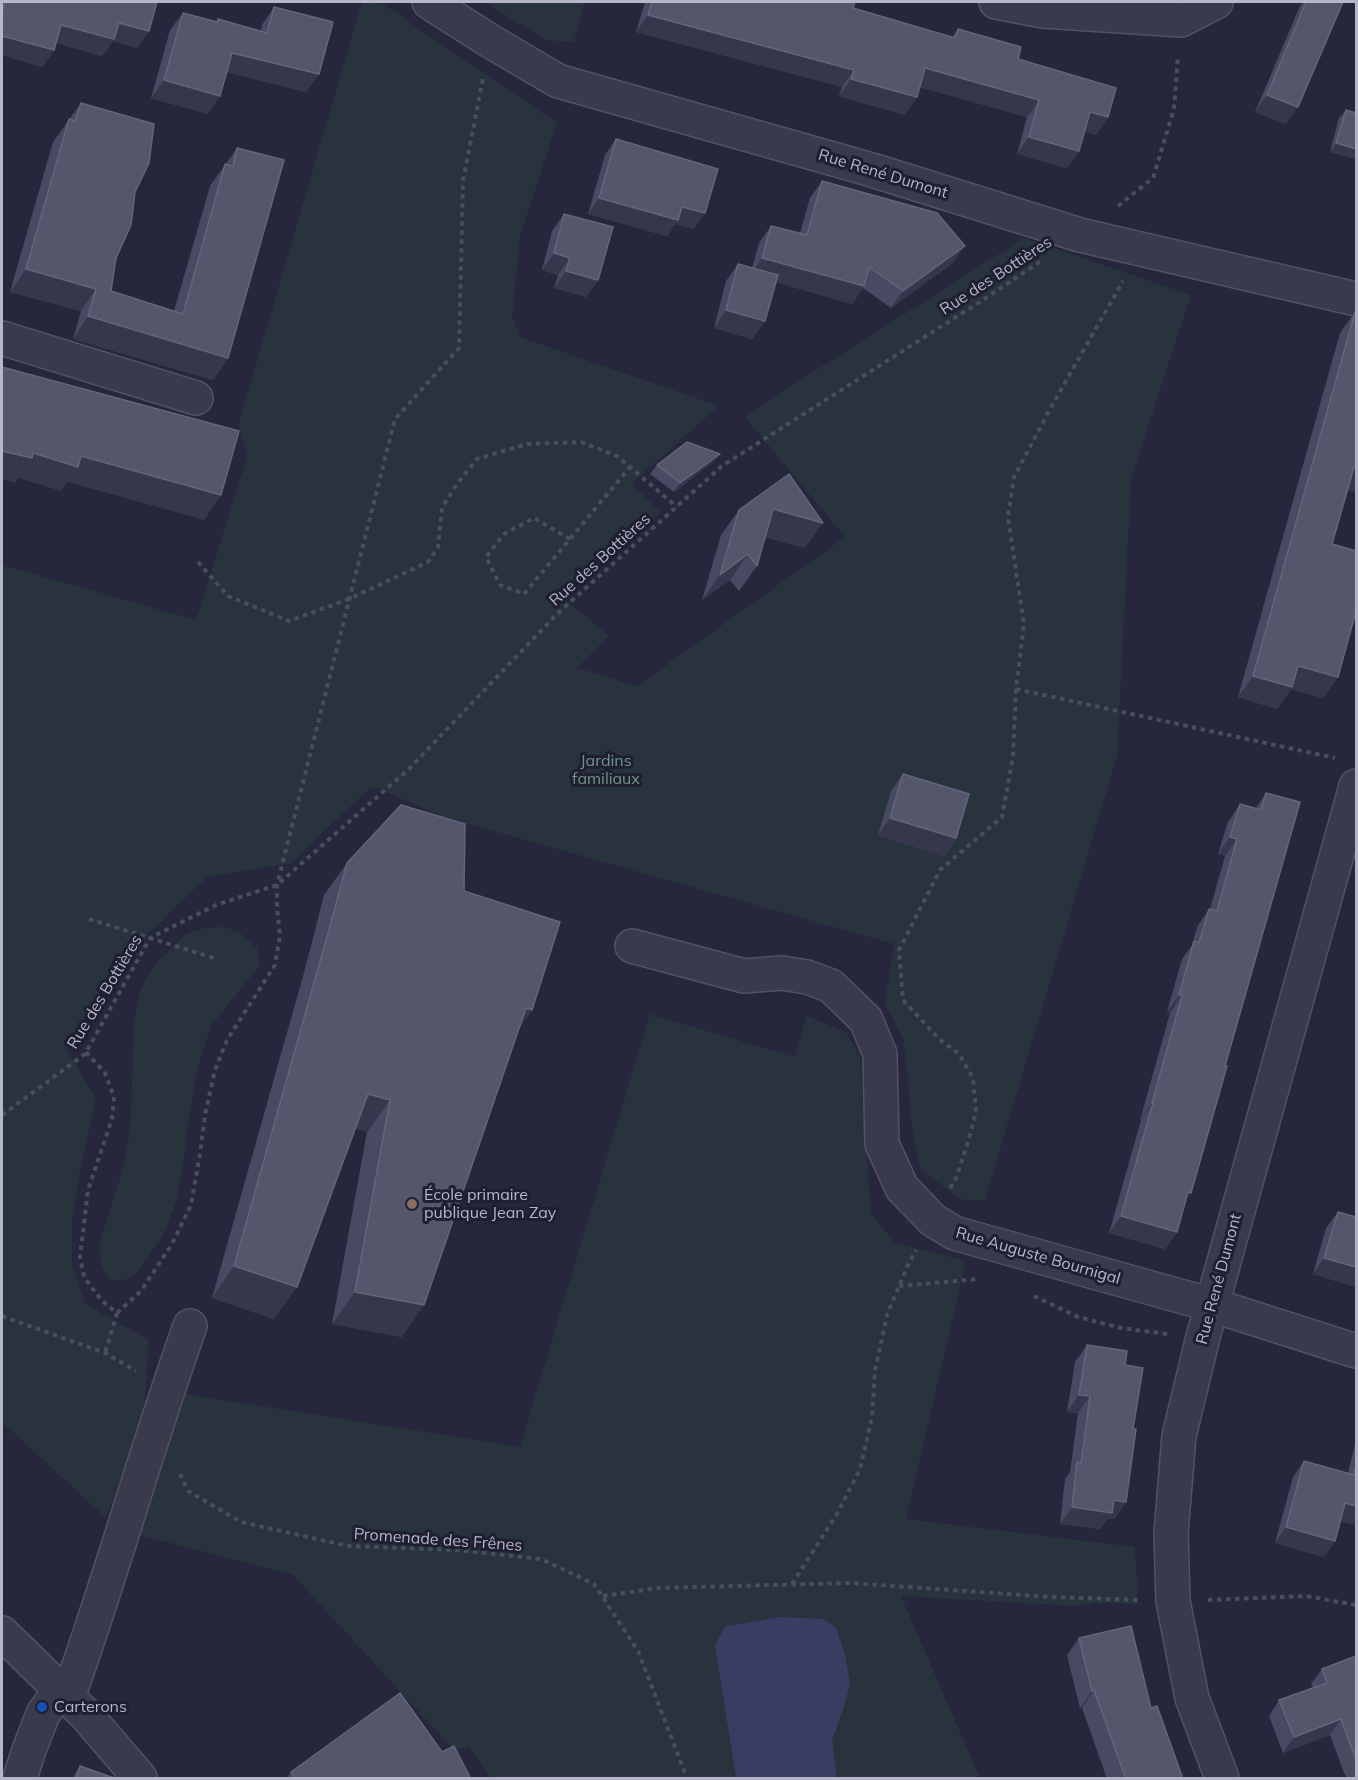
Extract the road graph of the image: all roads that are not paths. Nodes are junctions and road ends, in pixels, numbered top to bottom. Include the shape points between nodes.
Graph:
1 (429, 2) edge
2 (996, 2) edge
3 (1216, 2) edge
4 (1356, 299) edge
5 (2, 338) edge
6 (196, 398) dead end
7 (1351, 773) edge
8 (632, 946) dead end
9 (1212, 1305) junction
10 (190, 1326) dead end
11 (1356, 1351) edge
12 (2, 1633) edge
13 (64, 1693) junction
14 (20, 1779) edge
15 (140, 1779) edge
16 (1222, 1779) edge

1 - 4 street, Rue René Dumont via 558,81 1094,233
2 - 3 street via 1043,11 1181,20
5 - 6 street
7 - 9 street, Rue René Dumont
8 - 9 street, Rue Auguste Bournigal via 744,976 782,973 831,986 867,1020 880,1054 882,1144 902,1188 933,1220 954,1233
9 - 11 street, Rue Auguste Bournigal
9 - 16 street, Rue René Dumont via 1179,1436 1171,1533 1173,1601 1192,1698
10 - 13 street via 166,1390 92,1630
12 - 13 street
13 - 14 street via 43,1714
13 - 15 street

